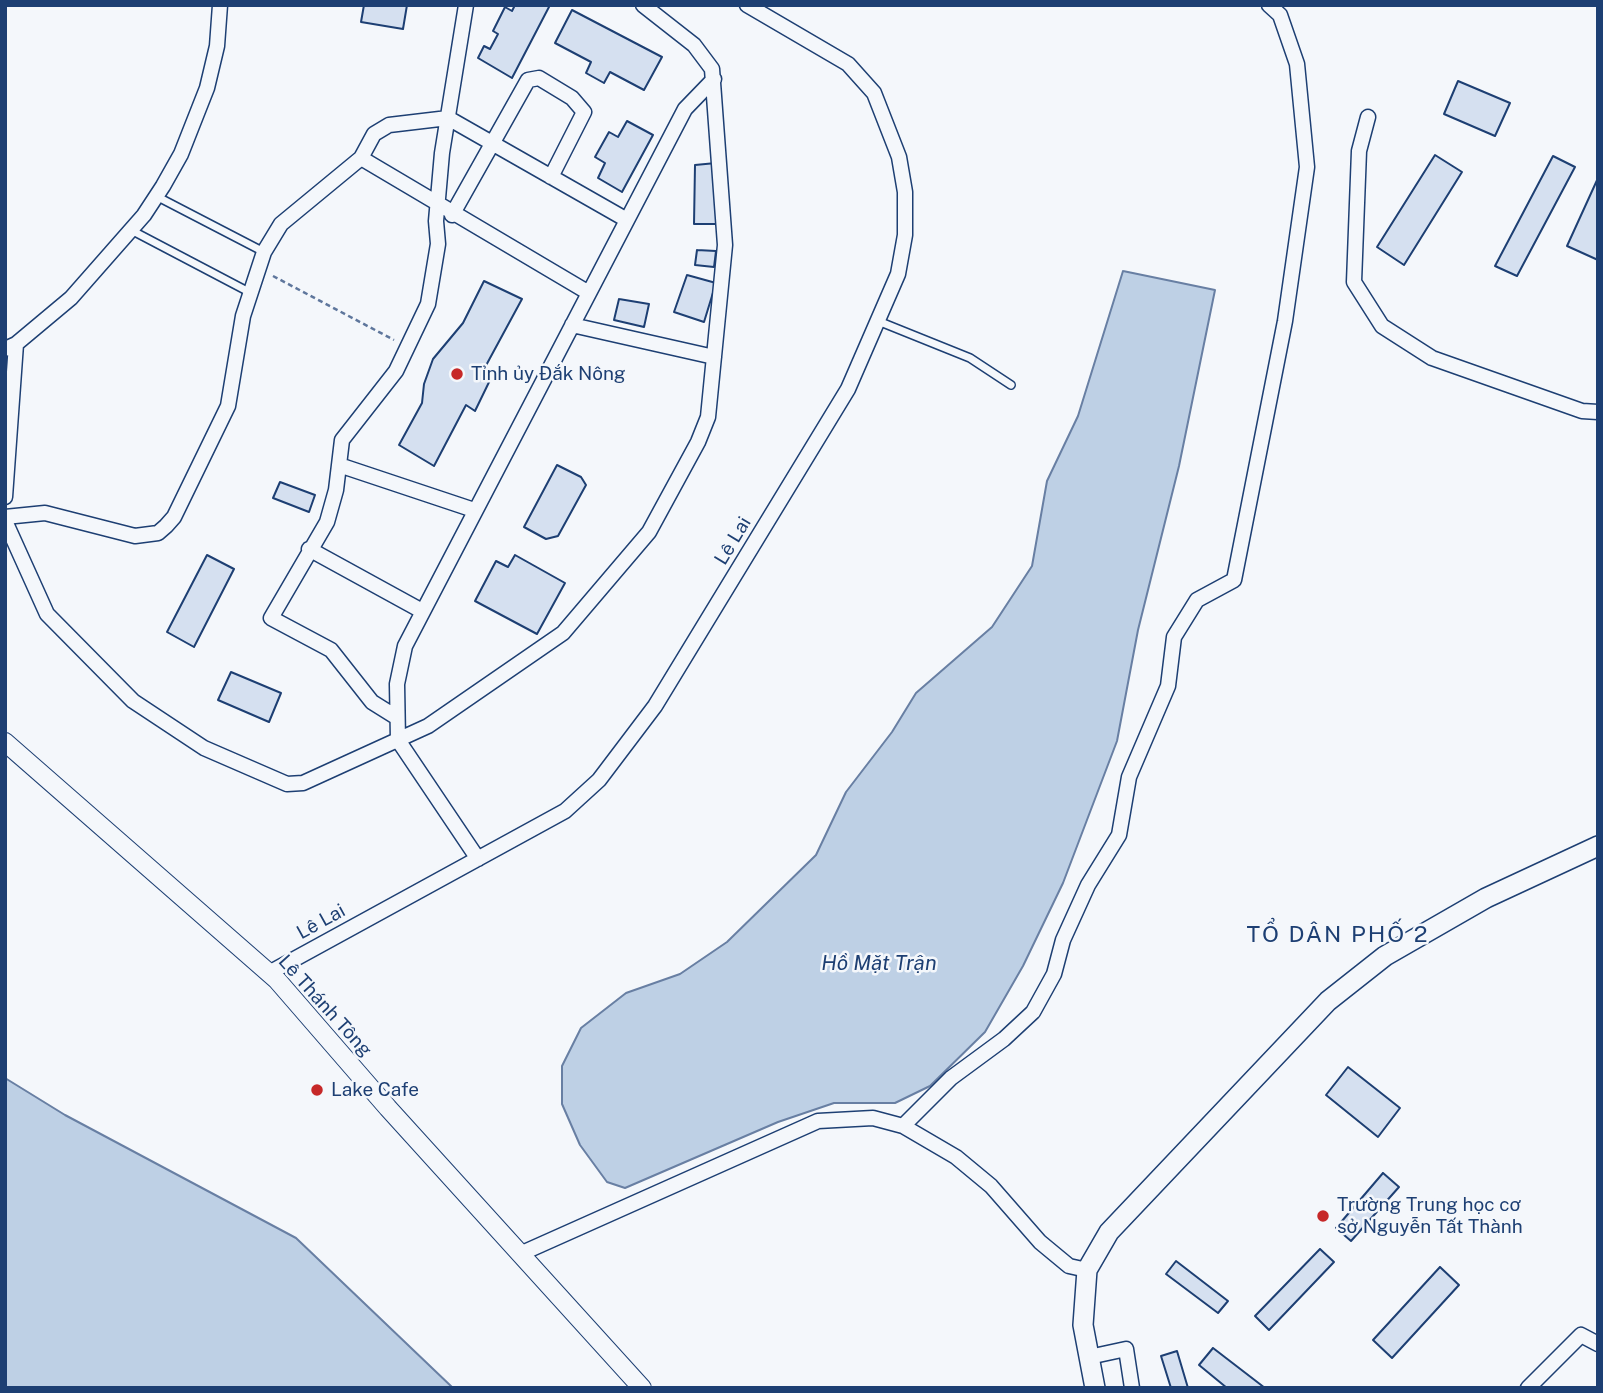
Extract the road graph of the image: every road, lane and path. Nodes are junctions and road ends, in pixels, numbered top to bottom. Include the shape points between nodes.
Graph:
1 (220, 5) edge
2 (466, 5) edge
3 (643, 5) edge
4 (747, 5) edge
5 (1269, 5) edge
6 (714, 79) junction
7 (1368, 117) dead end
8 (448, 118) junction
9 (491, 142) junction
10 (361, 158) junction
11 (551, 177) junction
12 (156, 196) junction
13 (438, 206) junction
14 (452, 215) junction
15 (627, 220) junction
16 (131, 230) junction
17 (264, 252) junction
18 (258, 268) junction
19 (250, 292) junction
20 (589, 293) junction
21 (877, 321) junction
22 (572, 325) junction
23 (10, 346) edge
24 (408, 348) junction
25 (714, 357) junction
26 (1011, 385) dead end
27 (1598, 412) edge
28 (338, 465) junction
29 (5, 497) edge
30 (474, 510) junction
31 (5, 519) edge
32 (309, 549) junction
33 (422, 611) junction
34 (396, 717) junction
35 (398, 740) junction
36 (5, 742) edge
37 (1598, 846) edge
38 (478, 859) junction
39 (269, 972) junction
40 (903, 1126) junction
41 (520, 1254) junction
42 (1087, 1270) junction
43 (1598, 1344) edge
44 (1089, 1357) junction
45 (642, 1388) edge
46 (1095, 1388) edge
47 (1132, 1388) edge
48 (1528, 1388) edge

1 - 12 street via 208,89 181,154
2 - 8 street
3 - 6 street via 694,45
4 - 21 street, Lê Lai via 848,64 874,93 890,127 905,192 905,235 898,274
5 - 40 street via 1280,15 1297,65 1307,167 1285,321 1234,580 1197,600 1174,638 1168,685 1129,777 1119,835 1087,885 1054,974 1033,1012 951,1077
6 - 15 street via 685,108
6 - 25 street via 725,245
7 - 27 street via 1359,151 1354,282 1382,326 1432,358 1582,411
8 - 9 street
8 - 10 street via 389,125 374,134
8 - 13 street
9 - 11 street
9 - 11 street via 528,80 539,78 572,98 584,112
9 - 14 street
10 - 13 street
10 - 17 street via 281,224
11 - 15 street
12 - 16 street
12 - 17 lane
13 - 14 street
13 - 24 street via 433,283
14 - 20 street
15 - 20 street
16 - 19 lane
16 - 23 street via 71,298
17 - 18 street
18 - 19 street
18 - 24 path
19 - 31 street via 228,406 166,526 158,533 135,536 45,513
20 - 22 street
21 - 26 lane via 970,358
21 - 38 street, Lê Lai via 848,389 655,706 599,780 565,811
22 - 25 street
22 - 30 street
23 - 29 street
24 - 28 street via 396,371 342,440
25 - 35 street via 708,417 698,442 637,548 563,633 428,726
28 - 30 street
28 - 32 street via 327,522
30 - 33 street
31 - 35 street via 47,614 133,701 204,748 295,784
32 - 33 street
32 - 34 street via 271,618 331,650 372,702
33 - 34 street via 400,662
34 - 35 street
35 - 38 street
36 - 39 street, Lê Thánh Tông
37 - 42 main road via 1475,904 1385,956 1328,1001 1109,1232
38 - 39 street, Lê Lai
39 - 41 street, Lê Thánh Tông
40 - 41 street via 873,1118 818,1121
40 - 42 street via 956,1157 992,1186 1040,1242 1069,1266
41 - 45 street, Lê Thánh Tông
42 - 44 main road via 1083,1325
43 - 48 street via 1581,1335
44 - 46 main road
44 - 47 street via 1126,1349

